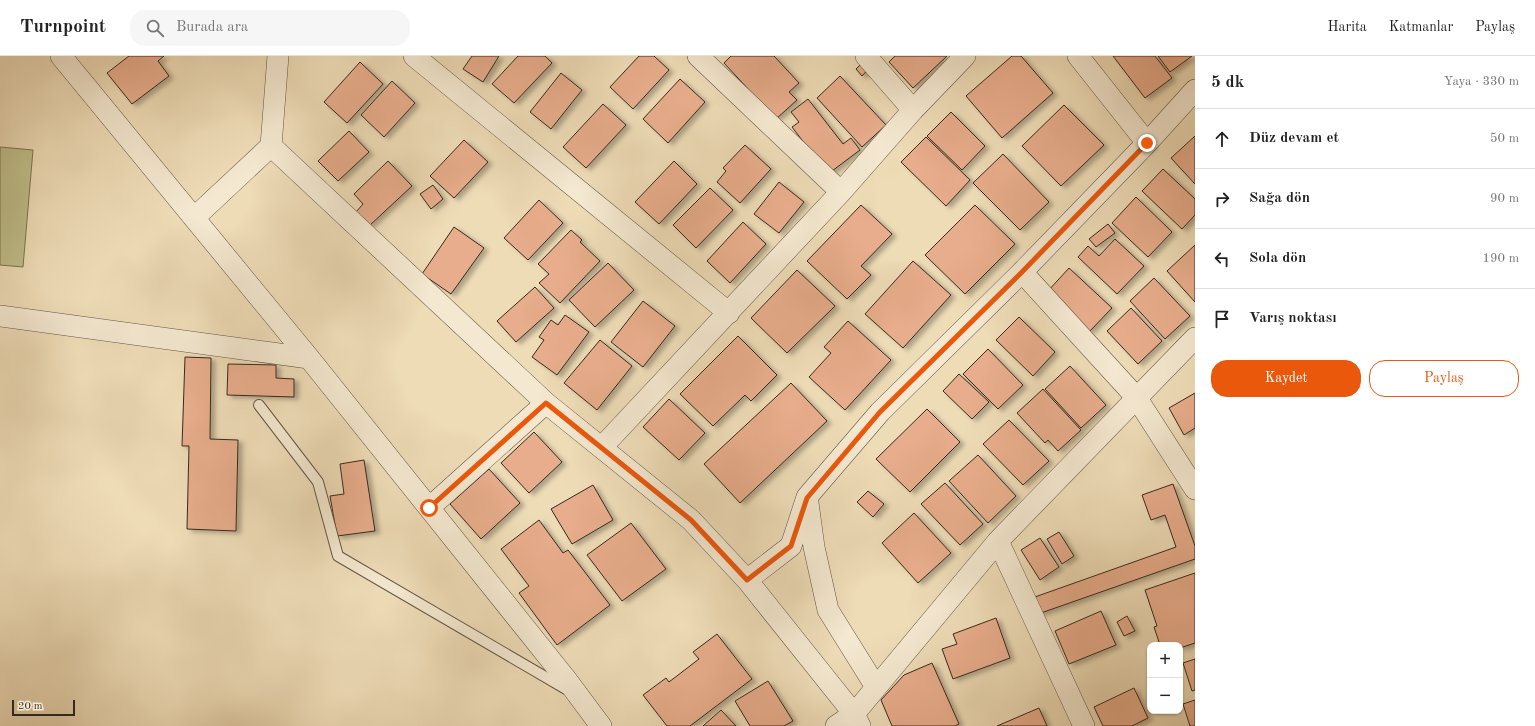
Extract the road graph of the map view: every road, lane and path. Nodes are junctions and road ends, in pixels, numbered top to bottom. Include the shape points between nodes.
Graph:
1 (61, 56) edge
2 (278, 56) edge
3 (414, 56) edge
4 (698, 56) edge
5 (866, 56) edge
6 (965, 56) edge
7 (1078, 56) edge
8 (1195, 90) edge
9 (913, 110) junction
10 (1147, 143) junction
11 (271, 146) junction
12 (841, 192) junction
13 (194, 218) junction
14 (1022, 272) junction
15 (729, 313) junction
16 (0, 316) edge
17 (1195, 338) edge
18 (309, 358) junction
19 (1136, 397) junction
20 (546, 403) junction
21 (259, 405) dead end
22 (602, 447) junction
23 (1195, 489) edge
24 (807, 498) junction
25 (429, 508) junction
26 (998, 541) junction
27 (747, 580) junction
28 (876, 687) junction
29 (580, 697) junction
30 (857, 720) edge
31 (601, 726) edge
32 (836, 726) edge
33 (1084, 726) edge

1 - 13 street
2 - 11 street
3 - 15 street
4 - 12 street
5 - 9 street
6 - 9 street
7 - 10 street
8 - 10 street
9 - 12 street
10 - 14 street
11 - 13 street
11 - 20 street
12 - 15 street
13 - 18 street
14 - 19 street
14 - 24 street via 880,412
15 - 22 street
16 - 18 street
17 - 19 street
18 - 25 street
19 - 23 street
19 - 26 street
20 - 22 street
20 - 25 street
21 - 29 lane via 318,482 338,556
22 - 27 street via 691,520
24 - 27 street via 791,546
24 - 28 street via 814,547 828,610
25 - 29 street
26 - 28 street
26 - 33 street
27 - 30 street
28 - 30 street
29 - 31 street
30 - 32 street

